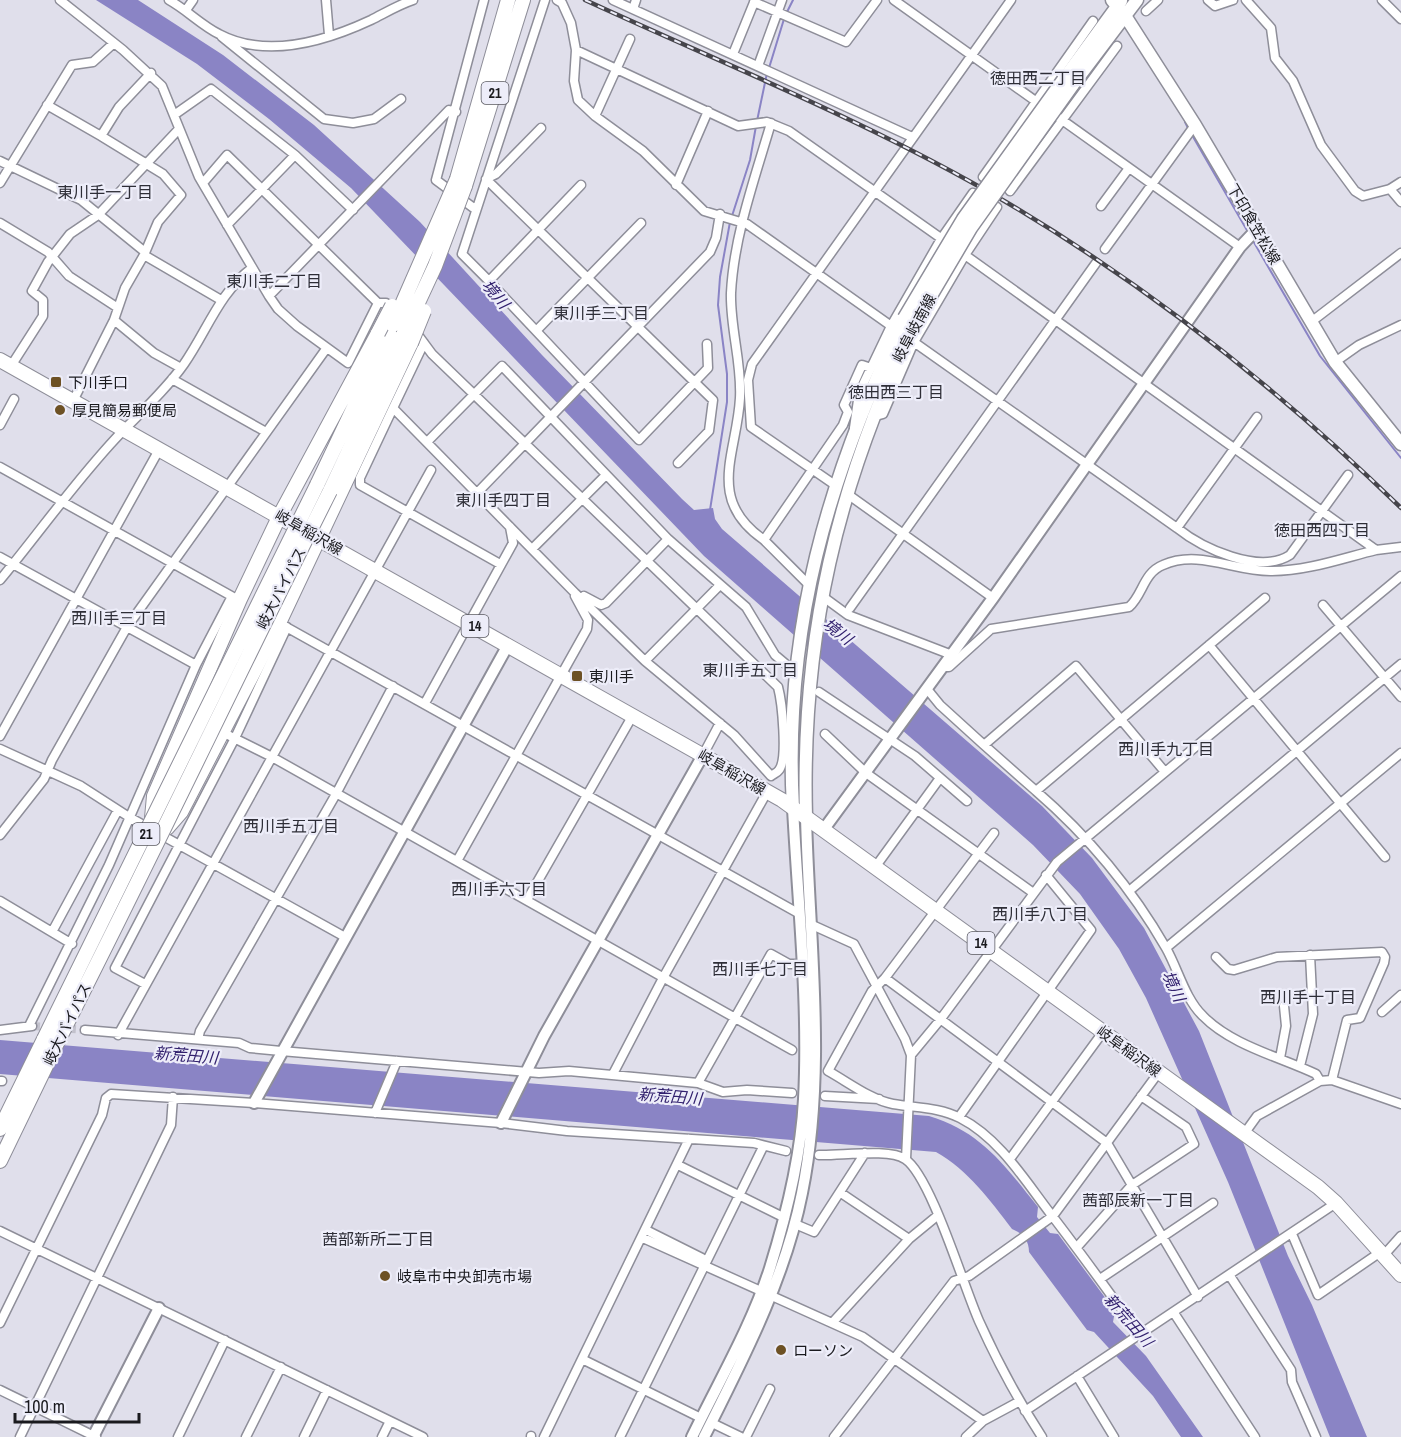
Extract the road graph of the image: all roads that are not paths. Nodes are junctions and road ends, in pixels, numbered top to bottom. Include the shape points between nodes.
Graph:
1 (60, 0) edge
2 (170, 0) edge
3 (193, 0) edge
4 (326, 0) edge
5 (413, 0) edge
6 (484, 0) edge
7 (508, 0) edge
8 (523, 0) edge
9 (545, 0) edge
10 (557, 0) edge
11 (613, 0) edge
12 (782, 0) edge
13 (877, 0) edge
14 (894, 0) edge
15 (1011, 0) edge
16 (1137, 0) edge
17 (1158, 0) edge
18 (1208, 0) edge
19 (1233, 0) edge
20 (1246, 0) edge
21 (1382, 0) edge
22 (755, 1) edge
23 (403, 2) edge
24 (634, 4) edge
25 (1119, 5) edge
26 (186, 10) junction
27 (779, 11) junction
28 (1146, 11) dead end
29 (1401, 20) edge
30 (1093, 21) dead end
31 (220, 35) junction
32 (328, 35) junction
33 (630, 39) dead end
34 (114, 43) junction
35 (1118, 46) dead end
36 (576, 50) junction
37 (733, 54) junction
38 (971, 55) junction
39 (760, 67) junction
40 (617, 69) junction
41 (151, 74) junction
42 (400, 99) dead end
43 (1035, 102) junction
44 (47, 105) junction
45 (708, 111) junction
46 (456, 112) junction
47 (174, 114) junction
48 (595, 116) junction
49 (1063, 121) junction
50 (769, 123) junction
51 (1194, 127) junction
52 (541, 128) dead end
53 (179, 129) junction
54 (101, 136) junction
55 (912, 137) junction
56 (295, 155) junction
57 (0, 161) edge
58 (147, 163) junction
59 (10, 166) junction
60 (1129, 168) junction
61 (983, 177) dead end
62 (486, 179) junction
63 (1401, 182) edge
64 (0, 183) edge
65 (203, 183) junction
66 (461, 183) junction
67 (675, 184) junction
68 (581, 185) dead end
69 (1152, 185) junction
70 (1390, 189) junction
71 (263, 190) junction
72 (1010, 191) dead end
73 (875, 192) junction
74 (973, 192) dead end
75 (1401, 202) edge
76 (1101, 206) dead end
77 (355, 207) junction
78 (998, 207) dead end
79 (475, 208) junction
80 (722, 214) junction
81 (98, 215) junction
82 (741, 221) junction
83 (0, 223) edge
84 (640, 223) dead end
85 (227, 225) junction
86 (537, 229) junction
87 (1256, 230) junction
88 (941, 239) junction
89 (320, 245) junction
90 (1242, 245) junction
91 (1106, 249) dead end
92 (1401, 253) edge
93 (145, 254) junction
94 (965, 255) junction
95 (423, 256) junction
96 (52, 257) junction
97 (1096, 263) dead end
98 (252, 268) junction
99 (819, 274) junction
100 (587, 278) junction
101 (489, 281) junction
102 (269, 296) junction
103 (221, 300) junction
104 (378, 303) junction
105 (118, 309) junction
106 (1056, 319) junction
107 (114, 320) junction
108 (910, 321) junction
109 (1311, 322) junction
110 (1401, 325) edge
111 (638, 326) junction
112 (893, 327) junction
113 (537, 330) junction
114 (408, 336) junction
115 (913, 341) junction
116 (707, 344) dead end
117 (326, 349) junction
118 (1335, 362) junction
119 (5, 363) edge
120 (181, 368) junction
121 (871, 368) junction
122 (172, 379) junction
123 (696, 381) junction
124 (1145, 383) junction
125 (584, 384) junction
126 (475, 394) junction
127 (14, 399) dead end
128 (73, 401) junction
129 (998, 401) junction
130 (393, 408) junction
131 (553, 417) junction
132 (1257, 417) dead end
133 (872, 418) junction
134 (0, 425) edge
135 (125, 429) junction
136 (266, 432) junction
137 (853, 432) junction
138 (427, 442) junction
139 (526, 444) junction
140 (1401, 444) edge
141 (1235, 447) junction
142 (160, 448) junction
143 (678, 463) dead end
144 (1087, 465) junction
145 (0, 467) edge
146 (431, 470) dead end
147 (814, 470) junction
148 (606, 475) junction
149 (1348, 476) dead end
150 (835, 485) junction
151 (227, 486) junction
152 (323, 488) junction
153 (478, 492) junction
154 (846, 494) junction
155 (583, 498) junction
156 (61, 502) junction
157 (1323, 510) junction
158 (408, 512) junction
159 (280, 515) junction
160 (510, 526) junction
161 (1177, 528) junction
162 (115, 532) junction
163 (904, 535) junction
164 (318, 538) junction
165 (669, 539) junction
166 (764, 540) junction
167 (1401, 547) edge
168 (532, 549) junction
169 (1376, 550) junction
170 (0, 557) edge
171 (646, 562) junction
172 (13, 564) junction
173 (172, 564) junction
174 (500, 564) junction
175 (376, 571) junction
176 (1401, 576) edge
177 (0, 580) edge
178 (720, 585) junction
179 (808, 587) junction
180 (575, 593) junction
181 (236, 598) junction
182 (993, 598) junction
183 (1265, 598) dead end
184 (822, 599) junction
185 (77, 600) junction
186 (1323, 605) dead end
187 (850, 608) dead end
188 (696, 609) junction
189 (469, 623) junction
190 (283, 625) junction
191 (1341, 626) junction
192 (127, 627) junction
193 (508, 645) junction
194 (1209, 645) junction
195 (331, 651) junction
196 (952, 655) junction
197 (645, 661) junction
198 (1401, 664) edge
199 (196, 665) junction
200 (788, 666) dead end
201 (944, 667) junction
202 (561, 675) junction
203 (1384, 677) junction
204 (393, 686) junction
205 (819, 692) dead end
206 (925, 692) junction
207 (1253, 697) junction
208 (1401, 697) edge
209 (424, 703) junction
210 (176, 708) junction
211 (185, 713) dead end
212 (633, 715) junction
213 (1120, 718) junction
214 (720, 723) junction
215 (464, 725) junction
216 (825, 734) dead end
217 (0, 736) edge
218 (230, 736) junction
219 (892, 737) junction
220 (984, 745) junction
221 (0, 748) edge
222 (1298, 751) junction
223 (1401, 753) edge
224 (516, 755) junction
225 (703, 755) junction
226 (272, 757) junction
227 (48, 770) junction
228 (1165, 772) junction
229 (866, 773) junction
230 (940, 778) junction
231 (1036, 791) junction
232 (767, 792) junction
233 (336, 794) junction
234 (586, 796) junction
235 (968, 801) dead end
236 (1341, 804) junction
237 (793, 808) junction
238 (917, 809) junction
239 (118, 810) junction
240 (129, 817) junction
241 (806, 817) junction
242 (151, 823) junction
243 (3, 826) edge
244 (165, 829) junction
245 (824, 829) junction
246 (403, 832) junction
247 (994, 833) dead end
248 (658, 834) junction
249 (0, 835) edge
250 (1084, 838) junction
251 (179, 843) junction
252 (978, 853) junction
253 (1385, 856) dead end
254 (457, 861) junction
255 (212, 862) junction
256 (876, 866) junction
257 (723, 870) junction
258 (1047, 874) junction
259 (1130, 891) junction
260 (1032, 892) junction
261 (276, 897) junction
262 (527, 900) junction
263 (0, 901) edge
264 (936, 909) junction
265 (798, 913) junction
266 (810, 924) junction
267 (52, 932) junction
268 (345, 937) junction
269 (597, 942) junction
270 (72, 944) junction
271 (1166, 948) junction
272 (991, 951) junction
273 (1310, 955) junction
274 (1216, 957) dead end
275 (801, 964) junction
276 (663, 978) junction
277 (881, 982) junction
278 (145, 984) junction
279 (1047, 992) junction
280 (1401, 995) edge
281 (1284, 1006) dead end
282 (1382, 1012) dead end
283 (735, 1018) junction
284 (940, 1020) junction
285 (0, 1030) edge
286 (85, 1030) tunnel mouth
287 (1103, 1032) junction
288 (118, 1035) junction
289 (198, 1039) junction
290 (792, 1050) dead end
291 (280, 1053) junction
292 (910, 1055) junction
293 (1280, 1058) junction
294 (996, 1062) junction
295 (397, 1064) junction
296 (1300, 1066) junction
297 (524, 1073) junction
298 (613, 1074) junction
299 (1164, 1075) junction
300 (1332, 1080) junction
301 (1320, 1081) junction
302 (698, 1083) junction
303 (792, 1093) dead end
304 (173, 1096) junction
305 (825, 1096) dead end
306 (1141, 1096) junction
307 (256, 1099) junction
308 (879, 1099) junction
309 (809, 1100) junction
310 (1053, 1102) junction
311 (1401, 1104) edge
312 (910, 1107) junction
313 (376, 1109) junction
314 (959, 1117) junction
315 (502, 1120) junction
316 (0, 1129) edge
317 (1243, 1133) junction
318 (689, 1139) junction
319 (1107, 1143) junction
320 (804, 1146) junction
321 (763, 1147) junction
322 (786, 1151) dead end
323 (865, 1153) junction
324 (819, 1155) dead end
325 (906, 1156) junction
326 (1010, 1159) junction
327 (0, 1161) edge
328 (678, 1165) junction
329 (1132, 1185) junction
330 (841, 1194) junction
331 (739, 1195) junction
332 (1213, 1203) dead end
333 (1336, 1203) junction
334 (938, 1216) junction
335 (785, 1218) junction
336 (1049, 1219) junction
337 (795, 1224) junction
338 (0, 1231) edge
339 (645, 1234) junction
340 (1291, 1235) junction
341 (1401, 1236) edge
342 (1162, 1237) junction
343 (909, 1239) junction
344 (1077, 1247) junction
345 (36, 1249) junction
346 (1383, 1253) junction
347 (705, 1264) junction
348 (1401, 1275) edge
349 (1230, 1276) junction
350 (963, 1277) junction
351 (98, 1278) junction
352 (1100, 1279) junction
353 (766, 1293) junction
354 (1198, 1297) junction
355 (159, 1308) junction
356 (1174, 1313) junction
357 (834, 1322) junction
358 (0, 1323) edge
359 (1138, 1336) junction
360 (225, 1340) junction
361 (893, 1358) junction
362 (582, 1359) junction
363 (281, 1367) junction
364 (1077, 1376) junction
365 (770, 1389) dead end
366 (0, 1390) edge
367 (327, 1390) junction
368 (644, 1390) junction
369 (1020, 1401) junction
370 (34, 1407) junction
371 (1025, 1410) junction
372 (706, 1420) junction
373 (390, 1421) junction
374 (983, 1421) junction
375 (20, 1437) edge
376 (95, 1437) edge
377 (178, 1437) edge
378 (246, 1437) edge
379 (304, 1437) edge
380 (382, 1437) edge
381 (423, 1437) edge
382 (544, 1437) edge
383 (620, 1437) edge
384 (692, 1437) edge
385 (705, 1437) edge
386 (744, 1437) edge
387 (834, 1437) edge
388 (966, 1437) edge
389 (1042, 1437) edge
390 (1114, 1437) edge
391 (1255, 1437) edge
392 (1316, 1437) edge

1 - 34 street
2 - 26 street
3 - 26 street
4 - 32 street
5 - 23 street
6 - 46 street
7 - 66 main road, 岐大バイパス / 21
8 - 66 main road, 岐大バイパス / 21
9 - 62 street
10 - 36 street via 571,23
11 - 24 street
12 - 27 street
13 - 27 street via 846,42
14 - 38 street
15 - 38 street
16 - 25 main road, 岐阜岐南線
17 - 28 street
18 - 19 street via 1215,6
20 - 70 street via 1271,28 1275,58 1293,81 1321,145 1355,191 1363,196
21 - 29 street
22 - 27 street
22 - 37 street
23 - 32 street via 369,21
24 - 37 street
25 - 51 main road, 下印食笠松線
25 - 108 main road, 岐阜岐南線, bridge
26 - 31 street
27 - 39 street
30 - 43 street
31 - 32 street via 267,47
31 - 42 street via 324,119 353,123 374,119
33 - 40 street
34 - 41 street
34 - 44 street via 93,62 72,65
35 - 49 street
36 - 40 street
36 - 48 street via 574,81 578,100
37 - 39 street
38 - 43 street
38 - 55 street
39 - 55 street
40 - 45 street
40 - 48 street
41 - 47 street via 162,86
41 - 54 street via 119,107
43 - 49 street
43 - 61 street
44 - 54 street
44 - 59 street
45 - 50 street via 738,126
45 - 67 street
46 - 77 street via 449,110
46 - 79 street via 436,180
47 - 53 street
47 - 56 street via 211,89
48 - 67 street via 643,151
49 - 60 street
49 - 72 street
50 - 73 street via 789,131
50 - 82 street
51 - 69 street
51 - 87 main road, 下印食笠松線
52 - 62 street via 496,174
53 - 58 street
53 - 65 street
54 - 58 street
55 - 73 street
56 - 71 street
56 - 77 street
57 - 59 street
58 - 81 street
58 - 93 street via 182,195 158,222
59 - 64 street
59 - 81 street via 81,200
60 - 69 street
60 - 76 street
62 - 79 street
62 - 86 street
63 - 70 street
65 - 71 street via 227,155
65 - 85 street
66 - 95 main road, 岐大バイパス / 21, bridge
66 - 114 main road, 岐大バイパス / 21, bridge via 435,266 435,285
67 - 80 street via 704,211
68 - 86 street
69 - 90 street
69 - 91 street
70 - 75 street
71 - 85 street
71 - 89 street
73 - 88 street
73 - 99 street
74 - 88 street
77 - 89 street
78 - 94 street
79 - 101 street via 476,217 462,254
80 - 82 street
80 - 111 street via 710,252
81 - 93 street
81 - 96 street via 70,234
82 - 99 street
82 - 166 street via 731,291 740,396 727,477 729,495 739,515
83 - 96 street
84 - 100 street
85 - 98 street
86 - 100 street
86 - 101 street
87 - 90 street
87 - 109 main road, 下印食笠松線
88 - 94 street
88 - 112 street
89 - 102 street
89 - 104 street
90 - 124 street
92 - 109 street
93 - 103 street
93 - 105 street
94 - 106 street
94 - 115 street
95 - 114 main road, 岐大バイパス / 21, bridge
95 - 159 main road, 21, bridge via 412,267
96 - 105 street via 69,276
96 - 119 street via 32,291 43,300 43,316
97 - 106 street
98 - 102 street
98 - 103 street via 237,279
99 - 112 street
99 - 147 street via 752,364 748,380 751,427
100 - 111 street
100 - 113 street
101 - 113 street
102 - 117 street via 278,309
103 - 120 street
104 - 114 street via 386,303 418,334
104 - 117 street via 348,363
105 - 107 street
106 - 124 street
106 - 129 street
107 - 120 street via 154,353
107 - 128 street
108 - 133 main road, 岐阜岐南線
108 - 137 main road, 岐阜岐南線
109 - 118 main road, 下印食笠松線
110 - 118 street via 1359,345
111 - 123 street
111 - 125 street
112 - 121 street
113 - 125 street
114 - 126 street
114 - 130 street
114 - 152 main road, 岐大バイパス / 21
114 - 164 main road, 21
115 - 129 street
115 - 133 street via 883,414
116 - 123 street via 708,368
117 - 136 street
118 - 140 main road, 下印食笠松線
119 - 128 main road, 岐阜稲沢線 / 14
120 - 122 street
121 - 137 street via 859,393
121 - 147 street via 862,365 844,405 848,412 843,425
122 - 135 street
122 - 136 street
123 - 125 street via 639,440
123 - 143 street via 713,400 709,431
124 - 141 street
124 - 144 street
125 - 131 street
126 - 131 street via 502,366
126 - 138 street
126 - 139 street
127 - 134 street
128 - 135 main road, 岐阜稲沢線 / 14
129 - 144 street
129 - 163 street
130 - 138 street
130 - 158 street via 360,484
131 - 139 street
131 - 148 street
132 - 141 street
133 - 154 main road, 岐阜岐南線
135 - 142 main road, 岐阜稲沢線 / 14
135 - 156 street
136 - 151 street
137 - 150 main road, 岐阜岐南線
138 - 153 street
139 - 153 street
139 - 155 street
141 - 157 street
141 - 161 street
142 - 151 main road, 岐阜稲沢線 / 14
142 - 162 street
144 - 161 street
144 - 182 street
145 - 156 street
146 - 158 street
147 - 150 street
147 - 166 street
148 - 155 street
148 - 165 street
149 - 157 street
150 - 179 main road, 岐阜岐南線
151 - 159 main road, 岐阜稲沢線 / 14
151 - 173 street
152 - 242 main road, 岐大バイパス / 21, bridge
152 - 244 main road, 岐大バイパス / 21, bridge
153 - 160 street
154 - 163 street
154 - 184 main road, 岐阜岐南線
155 - 168 street
155 - 171 street
156 - 162 street
156 - 172 street
157 - 161 street via 1290,555 1269,561 1231,556 1205,547
157 - 169 street
158 - 174 street
158 - 175 street
159 - 164 main road, 岐阜稲沢線 / 14
159 - 181 main road, 21
160 - 168 street
160 - 174 street via 513,543
162 - 173 street
162 - 185 street
163 - 182 street
163 - 187 street
164 - 175 main road, 岐阜稲沢線 / 14
164 - 190 main road, 21
165 - 171 street
165 - 178 street
166 - 179 street
167 - 169 street
168 - 180 street
169 - 201 street via 1274,571 1255,571 1200,559 1162,565 1148,576 1129,607 991,629 949,667
170 - 172 street
171 - 180 street via 606,603 601,605
171 - 188 street
172 - 177 street
172 - 185 street
173 - 181 street
173 - 192 street
174 - 189 street
175 - 189 main road, 岐阜稲沢線 / 14
175 - 195 street
176 - 191 street
178 - 188 street
178 - 200 street via 746,607 775,655
179 - 237 main road, 岐阜岐南線 via 793,724
180 - 197 street
180 - 202 street via 588,620 587,629
181 - 199 street
181 - 242 main road, 21 via 154,796
182 - 196 street
183 - 194 street
184 - 196 street via 848,615
184 - 241 main road, 岐阜岐南線 via 807,716
185 - 192 street
185 - 217 street
186 - 191 street
188 - 197 street
188 - 214 street via 778,687 783,759 779,770 771,776
189 - 193 main road, 岐阜稲沢線 / 14
189 - 209 street
190 - 195 street
190 - 218 street
190 - 244 main road, 21 via 181,812
191 - 203 street
191 - 207 street
192 - 199 street
192 - 227 street
193 - 202 main road, 岐阜稲沢線 / 14
193 - 215 street
194 - 207 street
194 - 213 street
195 - 204 street
195 - 226 street
196 - 201 street
197 - 214 street
198 - 203 street
199 - 210 street
201 - 206 street
202 - 212 main road, 岐阜稲沢線 / 14
202 - 224 street
203 - 208 street
203 - 222 street
204 - 209 street
204 - 233 street
205 - 219 street
206 - 219 street
206 - 220 street
207 - 222 street
207 - 228 street
209 - 215 street
210 - 211 street
210 - 240 street
212 - 225 main road, 岐阜稲沢線 / 14
212 - 234 street
213 - 220 street via 1076,666
213 - 228 street
213 - 231 street
214 - 225 street
215 - 224 street
215 - 246 street
216 - 229 street
218 - 226 street
218 - 251 street
219 - 229 street
219 - 230 street
220 - 231 street
221 - 227 street
222 - 236 street
222 - 259 street
223 - 236 street
224 - 234 street
224 - 254 street
225 - 232 main road, 岐阜稲沢線 / 14
225 - 248 street
226 - 233 street
226 - 255 street
227 - 239 street
227 - 243 street
228 - 250 street
229 - 238 street
229 - 245 street
230 - 235 street
230 - 238 street
231 - 250 street
232 - 237 main road, 岐阜稲沢線 / 14
232 - 257 street
233 - 246 street
233 - 261 street
234 - 248 street
234 - 262 street
236 - 253 street
236 - 271 street
237 - 241 main road, 岐阜稲沢線 / 14
237 - 265 street
238 - 252 street
238 - 256 street
239 - 240 street
239 - 267 street
240 - 251 street
240 - 270 street
241 - 245 main road, 岐阜稲沢線 / 14
241 - 266 street
242 - 316 main road, 岐大バイパス / 21, bridge
243 - 249 street
244 - 327 main road, 岐大バイパス / 21, bridge
245 - 256 main road, 岐阜稲沢線 / 14
246 - 254 street
246 - 268 street
247 - 252 street
248 - 257 street
248 - 269 street
250 - 258 street
250 - 259 street
251 - 255 street
251 - 278 street via 115,968
252 - 260 street
252 - 264 street
254 - 262 street
255 - 261 street
255 - 278 street
256 - 264 main road, 岐阜稲沢線 / 14
257 - 265 street
257 - 276 street
258 - 260 street
258 - 279 street via 1091,930
259 - 271 street
260 - 272 street
261 - 268 street
261 - 289 street
262 - 269 street
263 - 267 street
264 - 272 main road, 岐阜稲沢線 / 14
264 - 277 street
265 - 275 street
266 - 277 street via 854,944
266 - 309 street
267 - 270 street
268 - 291 street
269 - 276 street
269 - 297 street
270 - 285 street via 31,1026
271 - 293 street via 1203,1017 1242,1042
272 - 279 main road, 岐阜稲沢線 / 14
272 - 284 street
273 - 274 street via 1277,957 1234,970 1227,969
273 - 296 street via 1313,1014
273 - 300 street via 1379,951 1385,957 1360,1018 1347,1020
275 - 283 street via 789,964 771,954
275 - 309 street
276 - 283 street
276 - 298 street
277 - 284 street
277 - 292 street
277 - 308 street via 828,1071
278 - 288 street
279 - 287 main road, 岐阜稲沢線 / 14
279 - 294 street
280 - 282 street
281 - 293 street via 1286,1026
283 - 290 street
283 - 302 street
284 - 292 street
284 - 294 street
286 - 288 street
287 - 299 main road, 岐阜稲沢線 / 14
287 - 310 street
288 - 289 street
289 - 291 street
291 - 295 street
291 - 307 street
292 - 312 street
293 - 296 street
294 - 310 street
294 - 314 street
295 - 297 street
295 - 313 street
296 - 301 street via 1316,1074
297 - 298 street
297 - 315 street
298 - 302 street
299 - 306 street
299 - 317 main road, 岐阜稲沢線 / 14
300 - 301 street
300 - 311 street
301 - 317 street via 1257,1116
302 - 303 street via 723,1092
304 - 307 street
304 - 345 street via 111,1094 106,1098 102,1115
304 - 351 street via 171,1125
305 - 308 street
306 - 319 street
306 - 329 street via 1186,1127 1194,1144
307 - 313 street
308 - 312 street
309 - 320 street
310 - 319 street
310 - 326 street
312 - 314 street
312 - 325 street
313 - 315 street
314 - 326 street
315 - 318 street via 567,1131
317 - 333 main road, 岐阜稲沢線 / 14
318 - 321 street via 754,1143
318 - 328 street
319 - 329 street
319 - 336 street
320 - 335 street
320 - 337 street
321 - 322 street
321 - 331 street
323 - 324 street
323 - 325 street
323 - 330 street
325 - 334 street
326 - 336 street
328 - 331 street
328 - 339 street
329 - 342 street
329 - 344 street
330 - 337 street via 814,1232
330 - 343 street
331 - 335 street
331 - 347 street
332 - 342 street
333 - 340 street
333 - 346 main road, 岐阜稲沢線 / 14
334 - 343 street
334 - 350 street
335 - 353 street
336 - 344 street
336 - 350 street
337 - 353 street
338 - 345 street
339 - 347 street via 702,1258
339 - 362 street
340 - 346 street via 1318,1295
340 - 349 street
341 - 346 street
342 - 352 street
342 - 354 street
343 - 357 street
344 - 352 street
345 - 351 street
345 - 358 street
346 - 348 main road, 岐阜稲沢線 / 14
347 - 353 street
347 - 368 street
349 - 354 street
349 - 392 street via 1291,1370 1292,1382
350 - 361 street via 954,1281
350 - 369 street via 977,1318
351 - 355 street
351 - 370 street
352 - 359 street
353 - 357 street
353 - 372 street
354 - 356 street
355 - 360 street
355 - 376 street
356 - 359 street
356 - 391 street
357 - 361 street
359 - 364 street
360 - 363 street
360 - 377 street
361 - 374 street
361 - 387 street
362 - 368 street
362 - 382 street
363 - 367 street
363 - 378 street
364 - 371 street
364 - 390 street
365 - 386 street
366 - 370 street
367 - 373 street
367 - 379 street
368 - 372 street
368 - 383 street
369 - 371 street
369 - 374 street
370 - 375 street
370 - 376 street
371 - 389 street
372 - 384 street
372 - 385 street
372 - 386 street
373 - 380 street
373 - 381 street
374 - 388 street

